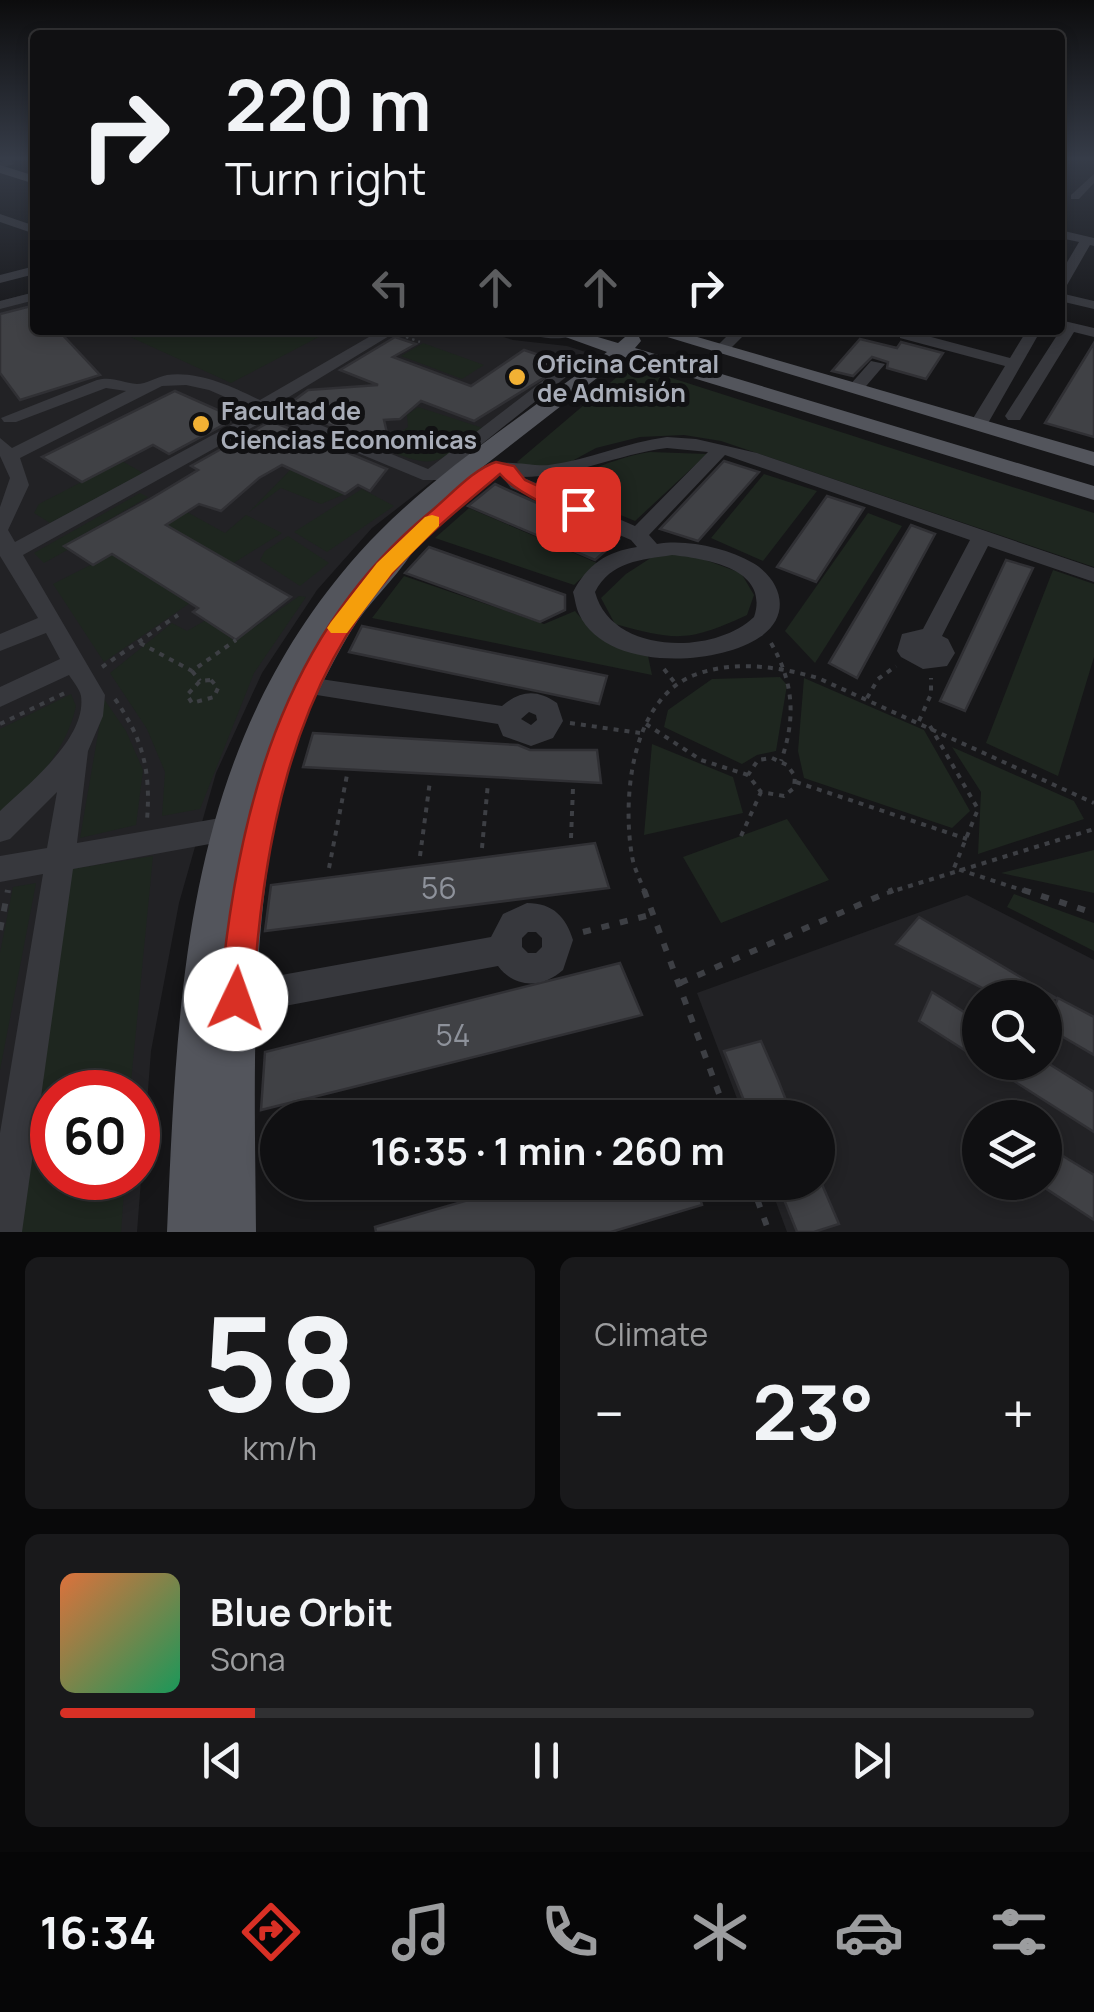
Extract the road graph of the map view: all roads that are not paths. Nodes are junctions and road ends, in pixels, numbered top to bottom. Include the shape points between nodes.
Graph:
1 (0, 218) edge
2 (30, 228) edge
3 (30, 230) edge
4 (1065, 235) edge
5 (0, 238) edge
6 (1090, 242) edge
7 (30, 271) edge
8 (1065, 279) edge
9 (0, 280) edge
10 (1065, 289) edge
11 (30, 297) edge
12 (0, 305) edge
13 (1094, 305) edge
14 (1065, 325) edge
15 (1094, 333) edge
16 (384, 335) edge
17 (581, 335) edge
18 (612, 335) edge
19 (737, 335) edge
20 (905, 335) dead end
21 (1031, 335) edge
22 (1059, 335) edge
23 (638, 344) edge
24 (721, 350) junction
25 (1014, 364) junction
26 (882, 367) dead end
27 (559, 376) dead end
28 (141, 390) junction
29 (861, 391) junction
30 (266, 409) junction
31 (1014, 416) dead end
32 (10, 418) dead end
33 (978, 425) junction
34 (721, 449) junction
35 (6, 457) edge
36 (1094, 459) edge
37 (502, 469) junction
38 (1088, 489) edge
39 (982, 537) junction
40 (3, 538) edge
41 (644, 542) junction
42 (1094, 575) edge
43 (50, 622) junction
44 (0, 643) edge
45 (924, 652) road end
46 (78, 674) junction
47 (307, 686) junction
48 (0, 698) edge
49 (550, 721) road end
50 (76, 753) junction
51 (0, 830) edge
52 (226, 830) junction
53 (57, 858) junction
54 (7, 867) edge
55 (558, 938) road end
56 (236, 999) junction
57 (3, 1232) edge
58 (191, 1232) edge
59 (232, 1232) edge

1 - 2 street
3 - 5 street
4 - 6 street
6 - 8 street
7 - 9 street
10 - 13 street
11 - 12 street
14 - 15 street
16 - 30 street
17 - 23 main road
18 - 23 main road
19 - 24 street
20 - 25 street
21 - 25 street
22 - 31 street
23 - 24 main road
23 - 37 main road
23 - 38 main road
23 - 52 main road via 409,518 368,559 320,616 279,682
24 - 29 main road
25 - 33 street
26 - 29 street
27 - 30 street via 430,476
28 - 30 street via 186,378
28 - 32 street via 102,383
28 - 35 street
29 - 33 main road
30 - 40 street
33 - 36 main road
34 - 37 street via 656,442 551,474
34 - 39 street
34 - 41 street
35 - 40 street via 21,477 21,490
37 - 41 street via 518,484
37 - 47 main road via 384,568 339,627
39 - 42 street
39 - 45 street
40 - 43 street
41 - 41 street via 706,551 754,573 770,601 767,616 756,629 710,647 635,646 609,636 585,607 584,590 590,576
43 - 44 street
43 - 46 street
46 - 48 street
46 - 50 street via 93,695
47 - 49 street via 507,716 524,735 544,731
47 - 56 main road via 281,744 257,834
50 - 51 street
50 - 53 street
52 - 53 street
52 - 58 main road via 201,999
53 - 54 street
53 - 57 street
55 - 56 street via 556,955 534,969 516,964 506,949
56 - 59 main road

